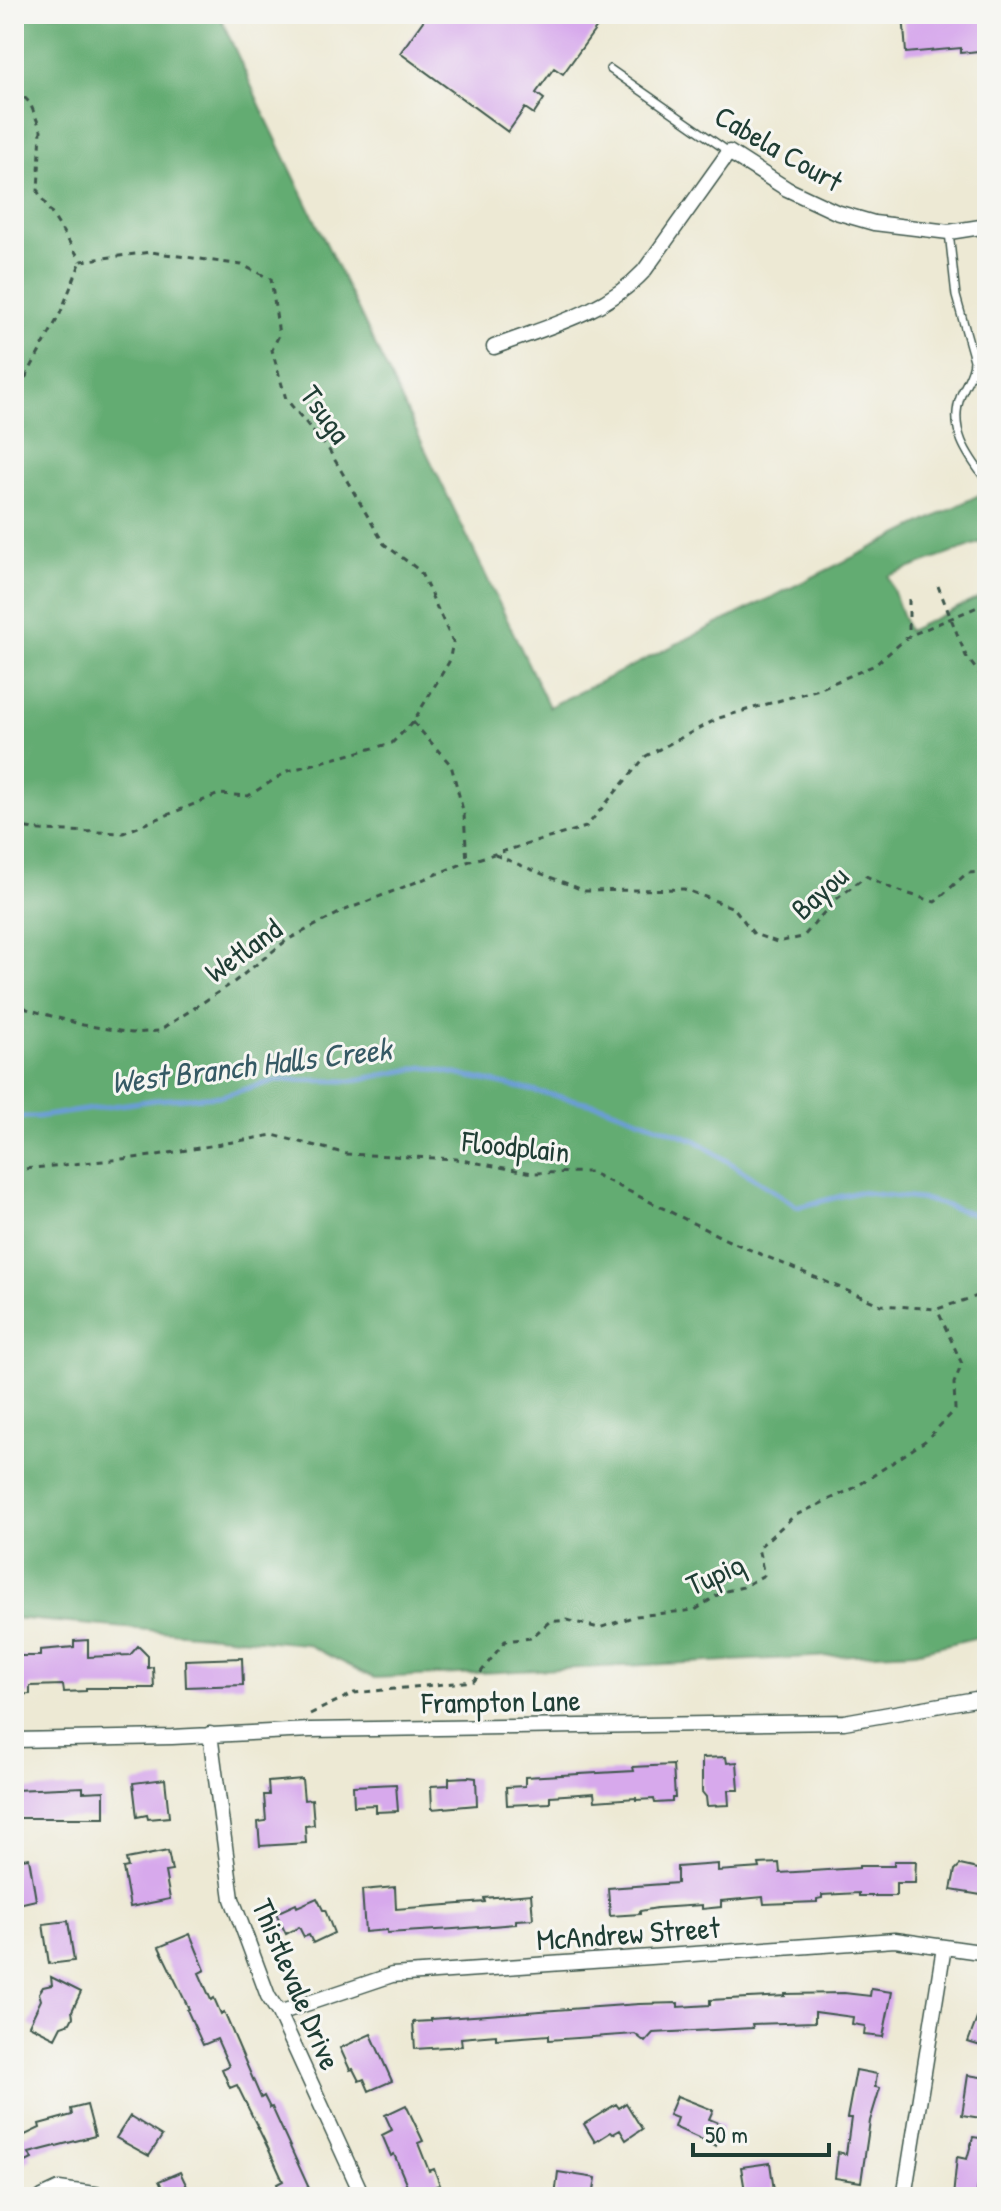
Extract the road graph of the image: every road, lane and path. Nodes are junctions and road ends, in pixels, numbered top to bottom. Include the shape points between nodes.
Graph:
1 (610, 69) dead end
2 (14, 93) edge
3 (729, 152) junction
4 (987, 226) edge
5 (949, 232) junction
6 (81, 261) junction
7 (494, 347) dead end
8 (14, 399) edge
9 (987, 481) edge
10 (938, 586) dead end
11 (909, 599) dead end
12 (987, 603) edge
13 (951, 619) junction
14 (909, 636) junction
15 (987, 684) edge
16 (413, 722) junction
17 (14, 826) edge
18 (987, 853) edge
19 (495, 855) junction
20 (467, 862) junction
21 (984, 872) edge
22 (14, 1000) edge
23 (14, 1170) edge
24 (987, 1293) edge
25 (937, 1309) junction
26 (987, 1697) edge
27 (310, 1730) junction
28 (210, 1734) junction
29 (14, 1740) edge
30 (944, 1947) junction
31 (987, 1953) edge
32 (279, 2013) junction
33 (42, 2197) edge
34 (116, 2197) edge
35 (363, 2197) edge
36 (904, 2197) edge

1 - 3 lane, Cabela Court
2 - 6 path via 30,103 41,130 38,192
3 - 5 street, Cabela Court via 836,212 874,223
3 - 7 street via 628,288 607,303
4 - 5 street, Cabela Court
5 - 9 lane via 956,296 974,360 956,417 959,437
6 - 8 path via 60,314
6 - 16 path, Tsuga via 151,252 242,265 271,279 279,335 272,350 286,399 329,450 384,544 420,571 453,642 449,662
10 - 13 path
11 - 14 path
12 - 13 path, Wetland
13 - 14 path, Wetland
13 - 15 path via 966,656
14 - 19 path, Wetland via 875,665 819,689 719,718 646,756 586,827
16 - 17 path, Tsuga via 392,743 288,771 248,796 219,794 123,833
16 - 20 path via 451,765 464,814
18 - 21 path
19 - 20 path, Wetland
19 - 21 path, Bayou via 585,891 684,889 734,908 754,934 777,942 803,937 834,901 866,876 935,902 967,873
20 - 22 path, Wetland via 343,911 287,940 159,1031 132,1033 83,1025 27,1009
23 - 25 path, Floodplain via 152,1156 273,1135 347,1154 456,1159 532,1173 590,1172 727,1240 881,1305
24 - 25 path, Floodplain
25 - 27 path, Tupiq via 962,1364 954,1383 955,1410 925,1441 867,1480 794,1516 758,1548 764,1575 695,1610 636,1616 599,1628 567,1620 549,1622 531,1638 505,1641 474,1681 354,1693 310,1713
26 - 27 street, Frampton Lane via 844,1722
27 - 28 street, Frampton Lane
28 - 29 street, Frampton Lane
28 - 32 street, Thistlevale Drive via 232,1899
30 - 31 street, McAndrew Street
30 - 32 street, McAndrew Street via 895,1940 392,1975
30 - 36 street
32 - 35 street, Thistlevale Drive
33 - 34 street via 59,2189

